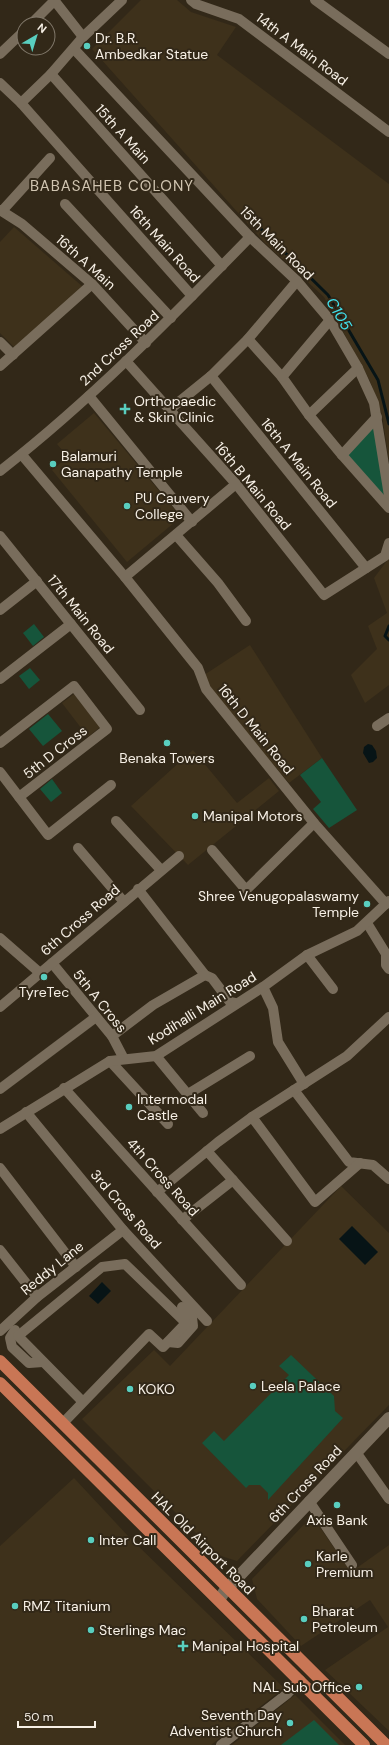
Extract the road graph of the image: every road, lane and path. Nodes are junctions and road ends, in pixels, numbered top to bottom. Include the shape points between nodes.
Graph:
1 (55, 0) edge
2 (122, 0) edge
3 (191, 0) edge
4 (315, 0) edge
5 (39, 16) edge
6 (83, 37) junction
7 (16, 39) edge
8 (74, 49) junction
9 (0, 54) edge
10 (389, 54) edge
11 (51, 74) junction
12 (0, 83) edge
13 (21, 103) junction
14 (389, 132) edge
15 (50, 158) dead end
16 (65, 204) dead end
17 (1, 210) edge
18 (250, 237) junction
19 (222, 266) junction
20 (297, 281) junction
21 (92, 284) junction
22 (192, 296) junction
23 (171, 318) junction
24 (330, 320) junction
25 (248, 339) junction
26 (0, 342) edge
27 (146, 343) junction
28 (13, 355) junction
29 (126, 361) junction
30 (0, 366) edge
31 (358, 368) junction
32 (211, 376) junction
33 (282, 377) junction
34 (89, 396) junction
35 (169, 410) junction
36 (309, 416) junction
37 (377, 417) junction
38 (22, 454) junction
39 (342, 455) junction
40 (0, 471) edge
41 (236, 484) junction
42 (389, 496) edge
43 (389, 508) edge
44 (192, 522) junction
45 (176, 535) junction
46 (1, 540) edge
47 (389, 543) edge
48 (366, 568) junction
49 (125, 577) junction
50 (37, 581) junction
51 (0, 610) edge
52 (246, 621) dead end
53 (71, 624) junction
54 (0, 679) edge
55 (140, 710) dead end
56 (389, 718) edge
57 (376, 726) dead end
58 (0, 743) edge
59 (0, 772) edge
60 (111, 785) dead end
61 (19, 797) junction
62 (116, 821) dead end
63 (314, 823) junction
64 (78, 848) dead end
65 (212, 850) dead end
66 (179, 856) dead end
67 (161, 870) junction
68 (138, 889) junction
69 (124, 902) junction
70 (388, 902) edge
71 (367, 923) junction
72 (0, 938) edge
73 (307, 955) junction
74 (52, 963) junction
75 (388, 965) edge
76 (40, 974) junction
77 (205, 975) junction
78 (263, 987) junction
79 (333, 989) dead end
80 (235, 1003) junction
81 (0, 1006) edge
82 (389, 1017) edge
83 (96, 1018) junction
84 (112, 1036) junction
85 (156, 1056) junction
86 (250, 1056) dead end
87 (124, 1058) junction
88 (110, 1061) junction
89 (304, 1084) junction
90 (64, 1088) junction
91 (0, 1089) edge
92 (294, 1090) junction
93 (188, 1094) junction
94 (26, 1112) junction
95 (203, 1113) dead end
96 (252, 1116) junction
97 (168, 1124) dead end
98 (0, 1129) edge
99 (207, 1151) junction
100 (360, 1163) junction
101 (0, 1168) edge
102 (389, 1178) edge
103 (233, 1180) junction
104 (157, 1192) junction
105 (182, 1220) junction
106 (123, 1230) junction
107 (287, 1241) dead end
108 (0, 1250) edge
109 (76, 1267) junction
110 (241, 1285) dead end
111 (37, 1297) junction
112 (182, 1307) dead end
113 (207, 1321) dead end
114 (0, 1330) edge
115 (16, 1330) dead end
116 (168, 1342) junction
117 (0, 1361) edge
118 (43, 1362) junction
119 (0, 1383) edge
120 (83, 1402) junction
121 (389, 1418) edge
122 (63, 1423) junction
123 (356, 1452) junction
124 (389, 1499) edge
125 (309, 1501) junction
126 (352, 1565) dead end
127 (244, 1571) junction
128 (218, 1577) junction
129 (228, 1588) junction
130 (220, 1600) junction
131 (300, 1680) junction
132 (221, 1745) edge
133 (364, 1745) edge
134 (386, 1745) edge

1 - 5 street
1 - 6 street
2 - 6 street
3 - 14 street, 14th A Main Road via 238,19
4 - 10 street
6 - 8 street
7 - 9 street
8 - 11 street
8 - 18 street, 15th Main Road
11 - 13 street
11 - 19 street, 15th A Main
12 - 13 street, 16th Main Road
13 - 22 street, 16th Main Road
15 - 17 street
16 - 23 street
17 - 21 street, 16th A Main via 22,224
18 - 19 street, 2nd Cross Road
18 - 20 street, 15th Main Road
19 - 22 street, 2nd Cross Road
20 - 24 street, 15th Main Road
20 - 25 street
21 - 27 street, 16th A Main
21 - 28 street
22 - 23 street, 2nd Cross Road
23 - 27 street, 2nd Cross Road
24 - 31 street, 15th Main Road
24 - 33 street
25 - 32 street
25 - 33 street
26 - 28 street
27 - 29 street, 2nd Cross Road
28 - 30 street
29 - 34 street, 2nd Cross Road
29 - 35 street, 16th B Main Road
31 - 36 street
31 - 37 street, 15th Main Road
32 - 35 street
32 - 48 street, 16th A Main Road
33 - 36 street
34 - 38 street, 2nd Cross Road
34 - 44 street
35 - 41 street, 16th B Main Road
36 - 39 street
37 - 39 street
37 - 42 street, 15th Main Road
38 - 40 street, 2nd Cross Road
38 - 49 street, 16th D Main Road
39 - 43 street
41 - 44 street
41 - 48 street, 16th B Main Road via 324,595
44 - 45 street
45 - 49 street
45 - 52 street via 218,583
46 - 50 street, 17th Main Road
47 - 48 street via 385,556
49 - 63 street, 16th D Main Road via 198,668 206,689
50 - 51 street
50 - 53 street, 17th Main Road
53 - 54 street
53 - 55 street, 17th Main Road
56 - 57 street
58 - 61 street, 5th D Cross via 74,686 108,729
59 - 61 street
60 - 61 street via 48,835
62 - 67 street
63 - 65 street via 246,890
63 - 70 street, 16th D Main Road
64 - 69 street
66 - 67 street, 6th Cross Road
67 - 68 street, 6th Cross Road
68 - 69 street, 6th Cross Road
68 - 77 street
69 - 74 street, 6th Cross Road
70 - 71 street, Kodihalli Main Road
71 - 73 street, Kodihalli Main Road via 357,931
71 - 75 street via 386,954
72 - 76 street
73 - 78 street, Kodihalli Main Road
73 - 79 street
74 - 76 street, 6th Cross Road
74 - 83 street, 5th A Cross
76 - 81 street, 6th Cross Road
77 - 80 street via 212,978 230,1002
77 - 84 street via 153,1005
78 - 80 street, Kodihalli Main Road
78 - 89 street via 273,1008 278,1042
80 - 85 street, Kodihalli Main Road
82 - 89 street via 347,1056
83 - 84 street, 5th A Cross
83 - 91 street
84 - 87 street, 5th A Cross
85 - 87 street, Kodihalli Main Road
85 - 93 street
86 - 93 street
87 - 88 street, Kodihalli Main Road
88 - 90 street, Kodihalli Main Road
88 - 97 street
89 - 92 street
90 - 94 street, Kodihalli Main Road
90 - 104 street, 4th Cross Road
92 - 96 street
92 - 100 street via 349,1162
93 - 95 street
94 - 98 street, Kodihalli Main Road
94 - 106 street, 3rd Cross Road
96 - 99 street
96 - 100 street via 315,1202
99 - 103 street
99 - 104 street
100 - 102 street via 373,1165
101 - 109 street
103 - 105 street
103 - 107 street
104 - 105 street, 4th Cross Road
105 - 110 street, 4th Cross Road
106 - 109 street, Reddy Lane
106 - 113 street, 3rd Cross Road
108 - 111 street
109 - 111 street, Reddy Lane
111 - 114 street, Reddy Lane
112 - 116 street via 192,1317 193,1326 178,1342
115 - 118 street via 10,1338 12,1347 29,1362
116 - 118 street via 186,1323 126,1264 102,1267 18,1336
116 - 120 street via 162,1347 149,1334
117 - 122 main road, HAL Old Airport Road
118 - 120 street
119 - 130 main road, HAL Old Airport Road
120 - 122 street
121 - 123 street, 6th Cross Road
122 - 128 main road, HAL Old Airport Road
123 - 124 street
123 - 125 street, 6th Cross Road
125 - 126 street
125 - 127 street, 6th Cross Road
127 - 128 street
127 - 129 street, 6th Cross Road
128 - 129 main road, HAL Old Airport Road
129 - 130 street, 6th Cross Road
129 - 134 main road, HAL Old Airport Road
130 - 131 main road, HAL Old Airport Road
131 - 132 street
131 - 133 main road, HAL Old Airport Road

